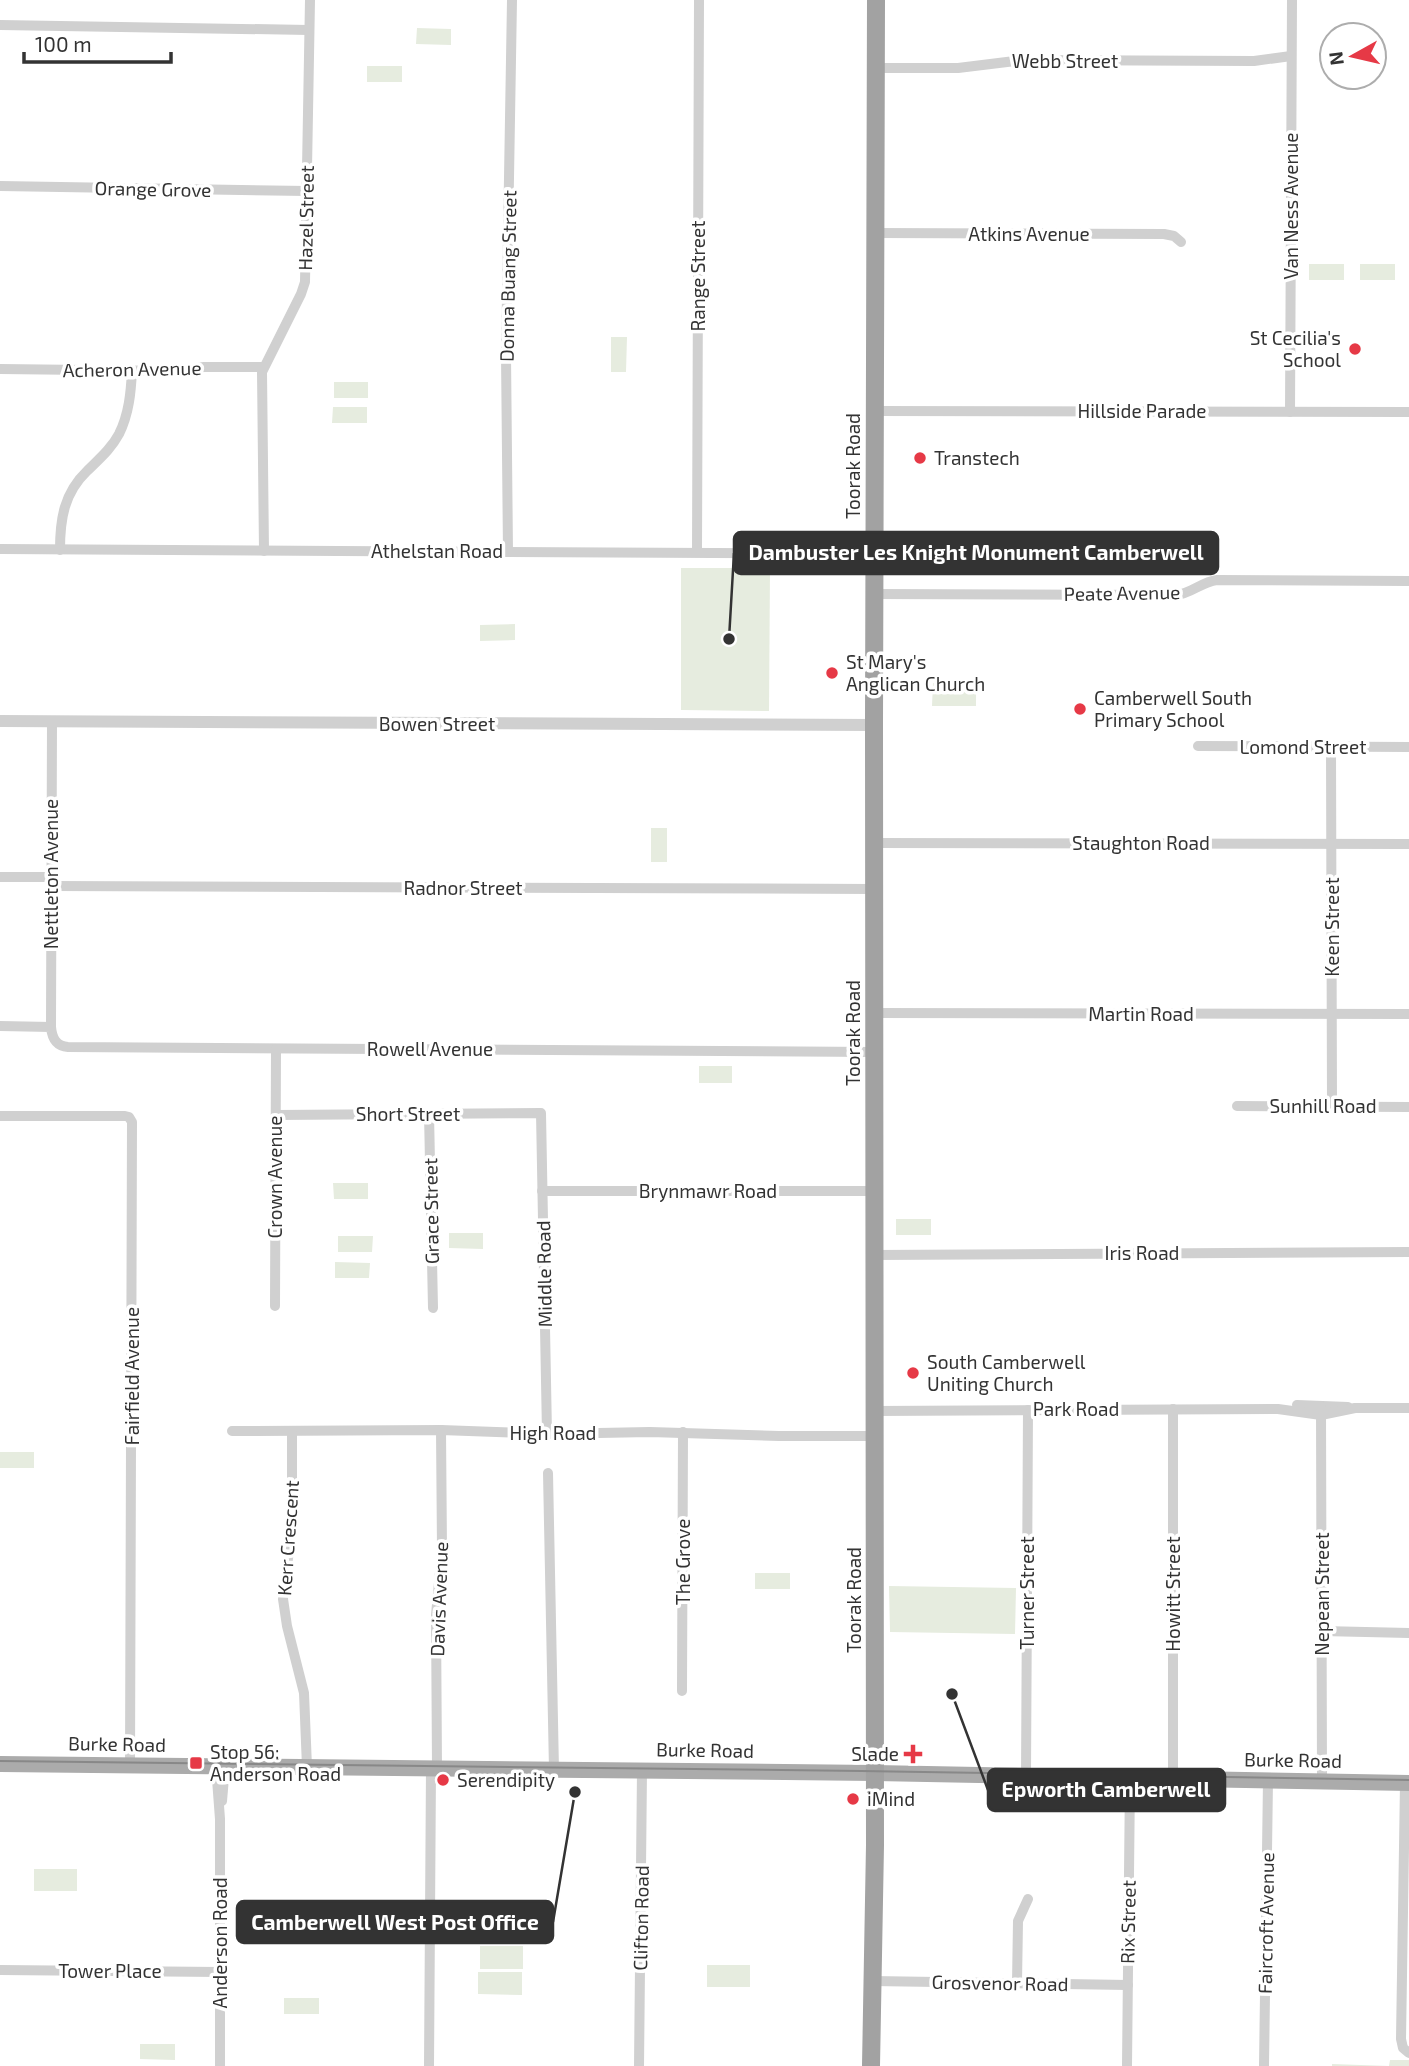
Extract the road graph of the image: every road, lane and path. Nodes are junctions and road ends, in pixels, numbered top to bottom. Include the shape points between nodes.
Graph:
1 (310, 0) edge
2 (512, 0) edge
3 (699, 0) edge
4 (876, 0) edge
5 (1292, 0) edge
6 (0, 25) edge
7 (309, 30) junction
8 (1291, 62) junction
9 (876, 68) junction
10 (0, 186) edge
11 (307, 191) junction
12 (875, 233) junction
13 (1181, 242) dead end
14 (263, 367) junction
15 (0, 369) edge
16 (132, 370) junction
17 (874, 411) junction
18 (1290, 412) junction
19 (1409, 412) edge
20 (0, 550) edge
21 (60, 550) junction
22 (264, 551) junction
23 (508, 552) junction
24 (697, 552) junction
25 (874, 554) junction
26 (1409, 581) edge
27 (874, 594) junction
28 (0, 721) edge
29 (52, 721) junction
30 (874, 725) junction
31 (1198, 746) dead end
32 (1331, 747) junction
33 (1409, 747) edge
34 (874, 843) junction
35 (1332, 843) junction
36 (1409, 844) edge
37 (0, 877) edge
38 (51, 882) junction
39 (874, 889) junction
40 (874, 1013) junction
41 (1332, 1014) junction
42 (1409, 1014) edge
43 (0, 1026) edge
44 (51, 1027) junction
45 (276, 1049) junction
46 (874, 1052) junction
47 (1237, 1106) dead end
48 (1332, 1106) junction
49 (1409, 1107) edge
50 (541, 1113) joint
51 (429, 1114) junction
52 (276, 1115) junction
53 (0, 1116) edge
54 (542, 1191) junction
55 (874, 1191) junction
56 (1409, 1252) edge
57 (874, 1255) junction
58 (275, 1306) dead end
59 (433, 1308) dead end
60 (1409, 1408) edge
61 (1028, 1409) junction
62 (1173, 1409) junction
63 (874, 1411) junction
64 (1321, 1411) junction
65 (441, 1430) junction
66 (232, 1431) dead end
67 (292, 1432) junction
68 (683, 1432) junction
69 (547, 1434) junction
70 (875, 1436) junction
71 (548, 1473) dead end
72 (1322, 1631) junction
73 (1409, 1633) edge
74 (682, 1691) dead end
75 (0, 1763) edge
76 (130, 1765) junction
77 (220, 1766) junction
78 (307, 1767) junction
79 (434, 1768) junction
80 (554, 1770) junction
81 (642, 1770) junction
82 (875, 1773) junction
83 (1027, 1776) junction
84 (1130, 1778) junction
85 (1172, 1779) junction
86 (1268, 1780) junction
87 (1322, 1782) junction
88 (1407, 1783) edge
89 (1028, 1899) dead end
90 (1406, 1921) edge
91 (0, 1970) edge
92 (220, 1972) junction
93 (872, 1981) junction
94 (1017, 1983) junction
95 (1128, 1985) junction
96 (1409, 2053) edge
97 (220, 2066) edge
98 (429, 2066) edge
99 (639, 2066) edge
100 (871, 2066) edge
101 (1127, 2066) edge
102 (1264, 2066) edge

1 - 7 street, Hazel Street
2 - 23 street, Donna Buang Street
3 - 24 street, Range Street
4 - 9 highway, Toorak Road
5 - 8 street, Van Ness Avenue
6 - 7 street
7 - 11 street, Hazel Street
8 - 9 street, Webb Street via 1023,60 958,68
8 - 18 street, Van Ness Avenue
9 - 12 highway, Toorak Road
10 - 11 street, Orange Grove
11 - 14 street, Hazel Street via 304,287
12 - 13 street, Atkins Avenue via 1164,234
12 - 17 highway, Toorak Road
14 - 16 street, Acheron Avenue
14 - 22 street, Hazel Street
15 - 16 street, Acheron Avenue
16 - 21 street via 129,405 118,436 80,478 65,504
17 - 18 street, Hillside Parade
17 - 25 highway, Toorak Road
18 - 19 street, Hillside Parade
20 - 21 street, Athelstan Road
21 - 22 street, Athelstan Road
22 - 23 street, Athelstan Road
23 - 24 street, Athelstan Road
24 - 25 street, Athelstan Road
25 - 27 highway, Toorak Road
26 - 27 street, Peate Avenue via 1217,580 1175,595
27 - 30 highway, Toorak Road
28 - 29 street, Bowen Street
29 - 30 street, Bowen Street
29 - 38 street, Nettleton Avenue
30 - 34 highway, Toorak Road
31 - 32 street, Lomond Street
32 - 33 street, Lomond Street
32 - 35 street, Keen Street
34 - 35 street, Staughton Road
34 - 39 highway, Toorak Road
35 - 36 street, Staughton Road
35 - 41 street, Keen Street
37 - 38 street, Radnor Street
38 - 39 street, Radnor Street
38 - 44 street, Nettleton Avenue
39 - 40 highway, Toorak Road
40 - 41 street, Martin Road
40 - 46 highway, Toorak Road
41 - 42 street, Martin Road
41 - 48 street, Keen Street
43 - 44 street
44 - 45 street, Rowell Avenue via 54,1040 64,1047
45 - 46 street, Rowell Avenue
45 - 52 street, Crown Avenue
46 - 55 highway, Toorak Road
47 - 48 street, Sunhill Road
48 - 49 street, Sunhill Road
50 - 51 street, Short Street
50 - 54 street, Middle Road
51 - 52 street, Short Street
51 - 59 street, Grace Street
52 - 58 street, Crown Avenue
53 - 76 street, Fairfield Avenue via 125,1116 132,1122
54 - 55 street, Brynmawr Road
54 - 69 street, Middle Road
55 - 57 highway, Toorak Road
56 - 57 street, Iris Road
57 - 63 highway, Toorak Road
60 - 64 street, Park Road via 1334,1405
61 - 62 street, Park Road
61 - 63 street, Park Road
61 - 83 street, Turner Street
62 - 64 street, Park Road via 1299,1405
62 - 85 street, Howitt Street
63 - 70 highway, Toorak Road
64 - 72 street, Nepean Street
65 - 67 street, High Road
65 - 69 street, High Road
65 - 79 street, Davis Avenue
66 - 67 street, High Road
67 - 78 street, Kerr Crescent via 292,1526 283,1599 304,1693
68 - 69 street, High Road
68 - 70 street, High Road
68 - 74 street, The Grove
70 - 82 highway, Toorak Road
71 - 80 street
72 - 73 street
72 - 87 street, Nepean Street
75 - 76 main road, Burke Road
76 - 77 main road, Burke Road
77 - 78 main road, Burke Road
77 - 92 street, Anderson Road
78 - 79 main road, Burke Road
79 - 80 main road, Burke Road
79 - 98 street, Davis Avenue
80 - 81 main road, Burke Road
81 - 82 main road, Burke Road
81 - 99 street, Clifton Road
82 - 83 main road, Burke Road
82 - 93 highway, Toorak Road
83 - 84 main road, Burke Road
84 - 85 main road, Burke Road
84 - 95 street, Rix Street
85 - 86 main road, Burke Road
86 - 87 main road, Burke Road
86 - 102 street, Faircroft Avenue
87 - 88 main road, Burke Road
88 - 90 street
89 - 94 street via 1018,1921
90 - 96 street via 1401,2039
91 - 92 street, Tower Place
92 - 97 street, Anderson Road
93 - 94 street, Grosvenor Road
93 - 100 highway, Toorak Road
94 - 95 street, Grosvenor Road
95 - 101 street, Rix Street

